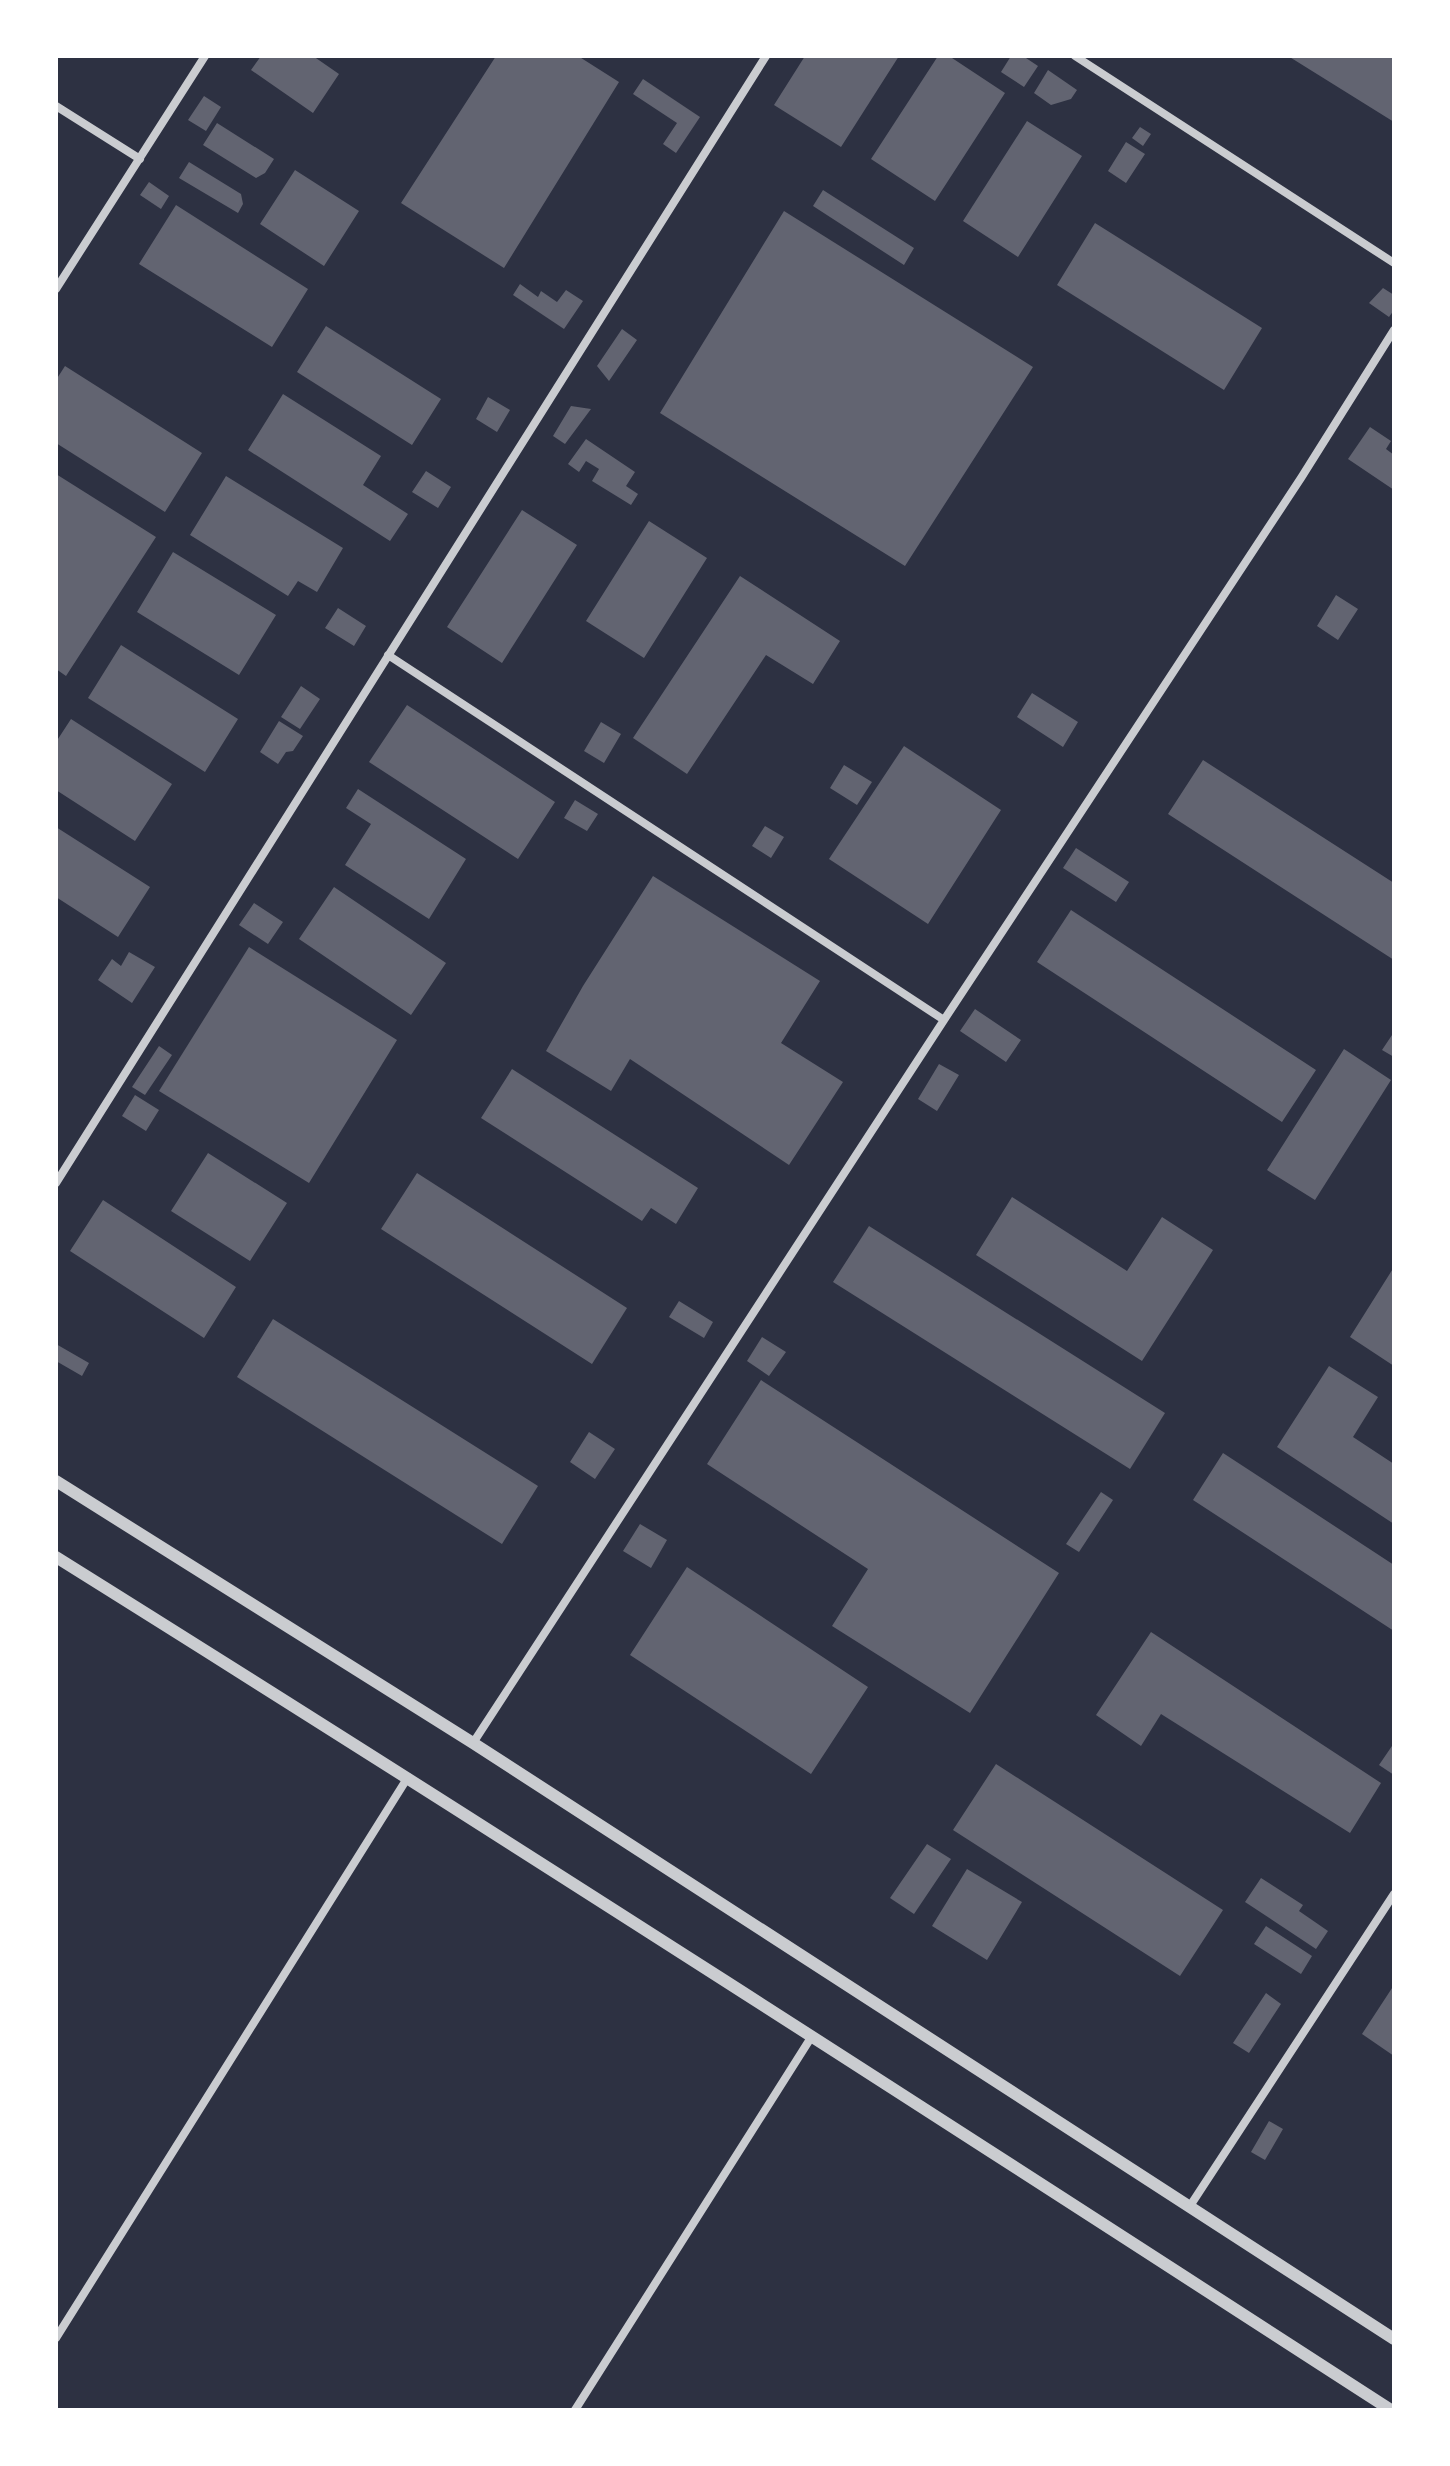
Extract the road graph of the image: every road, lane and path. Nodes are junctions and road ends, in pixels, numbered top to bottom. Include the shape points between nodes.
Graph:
1 (205, 56) edge
2 (766, 56) edge
3 (1075, 56) edge
4 (56, 106) edge
5 (140, 159) junction
6 (1394, 263) edge
7 (56, 289) edge
8 (1394, 330) edge
9 (388, 655) junction
10 (944, 1020) junction
11 (56, 1183) edge
12 (56, 1481) edge
13 (56, 1557) edge
14 (473, 1743) junction
15 (408, 1777) junction
16 (1394, 1894) edge
17 (812, 2036) junction
18 (1190, 2206) junction
19 (56, 2338) edge
20 (1394, 2339) edge
21 (575, 2410) edge
22 (1391, 2410) edge

1 - 5 street
2 - 9 street
3 - 6 street
4 - 5 street
5 - 7 street
8 - 10 street
9 - 10 street
9 - 11 street
10 - 14 street
12 - 14 street
13 - 15 street
14 - 18 street
15 - 17 street
15 - 19 street
16 - 18 street
17 - 21 street
17 - 22 street
18 - 20 street

